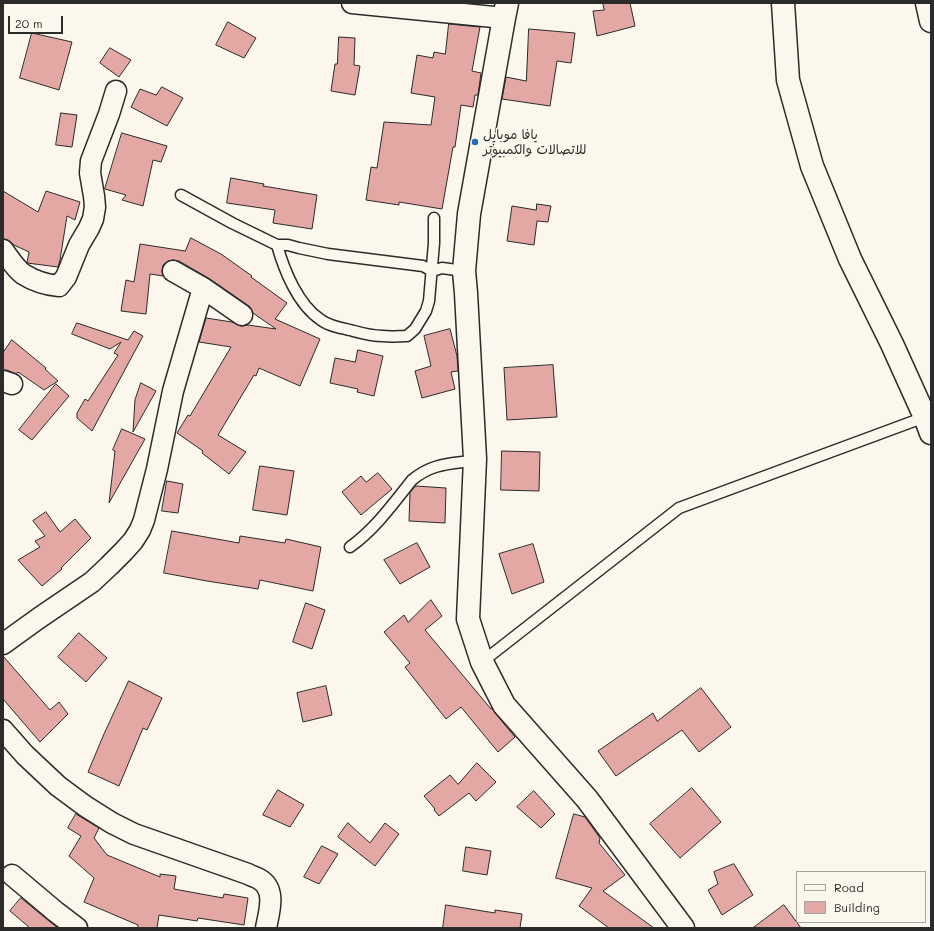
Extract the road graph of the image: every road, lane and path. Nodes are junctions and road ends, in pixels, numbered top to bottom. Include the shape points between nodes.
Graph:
1 (352, 3) edge
2 (783, 3) edge
3 (927, 3) edge
4 (506, 10) edge
5 (931, 21) edge
6 (116, 91) dead end
7 (181, 195) dead end
8 (434, 218) dead end
9 (277, 244) junction
10 (3, 250) edge
11 (432, 270) junction
12 (173, 271) dead end
13 (464, 271) junction
14 (204, 288) junction
15 (242, 315) dead end
16 (928, 425) edge
17 (475, 459) junction
18 (350, 547) dead end
19 (3, 644) edge
20 (482, 662) junction
21 (3, 730) edge
22 (12, 875) dead end
23 (77, 928) edge
24 (266, 928) edge
25 (683, 928) edge

1 - 4 street
2 - 16 main road via 788,80 812,166 850,259
3 - 5 main road
4 - 13 main road via 469,214
6 - 10 street via 92,161 90,173 95,207 93,219 66,277 59,286 38,282 23,274
7 - 9 lane
8 - 11 lane
9 - 11 lane via 328,254 423,266
9 - 11 lane via 293,286 308,309 330,325 371,335 407,336 414,329 426,311
11 - 13 lane via 442,268
12 - 14 street
13 - 17 main road
14 - 15 street
14 - 19 street via 173,391 157,469 140,530 124,551 92,582
16 - 20 lane via 679,508
17 - 18 lane via 443,465 419,475 370,531
17 - 20 main road via 468,618
20 - 25 main road via 504,705 586,799
21 - 24 street via 58,786 112,823 134,834 260,880 268,887 270,897
22 - 23 street

